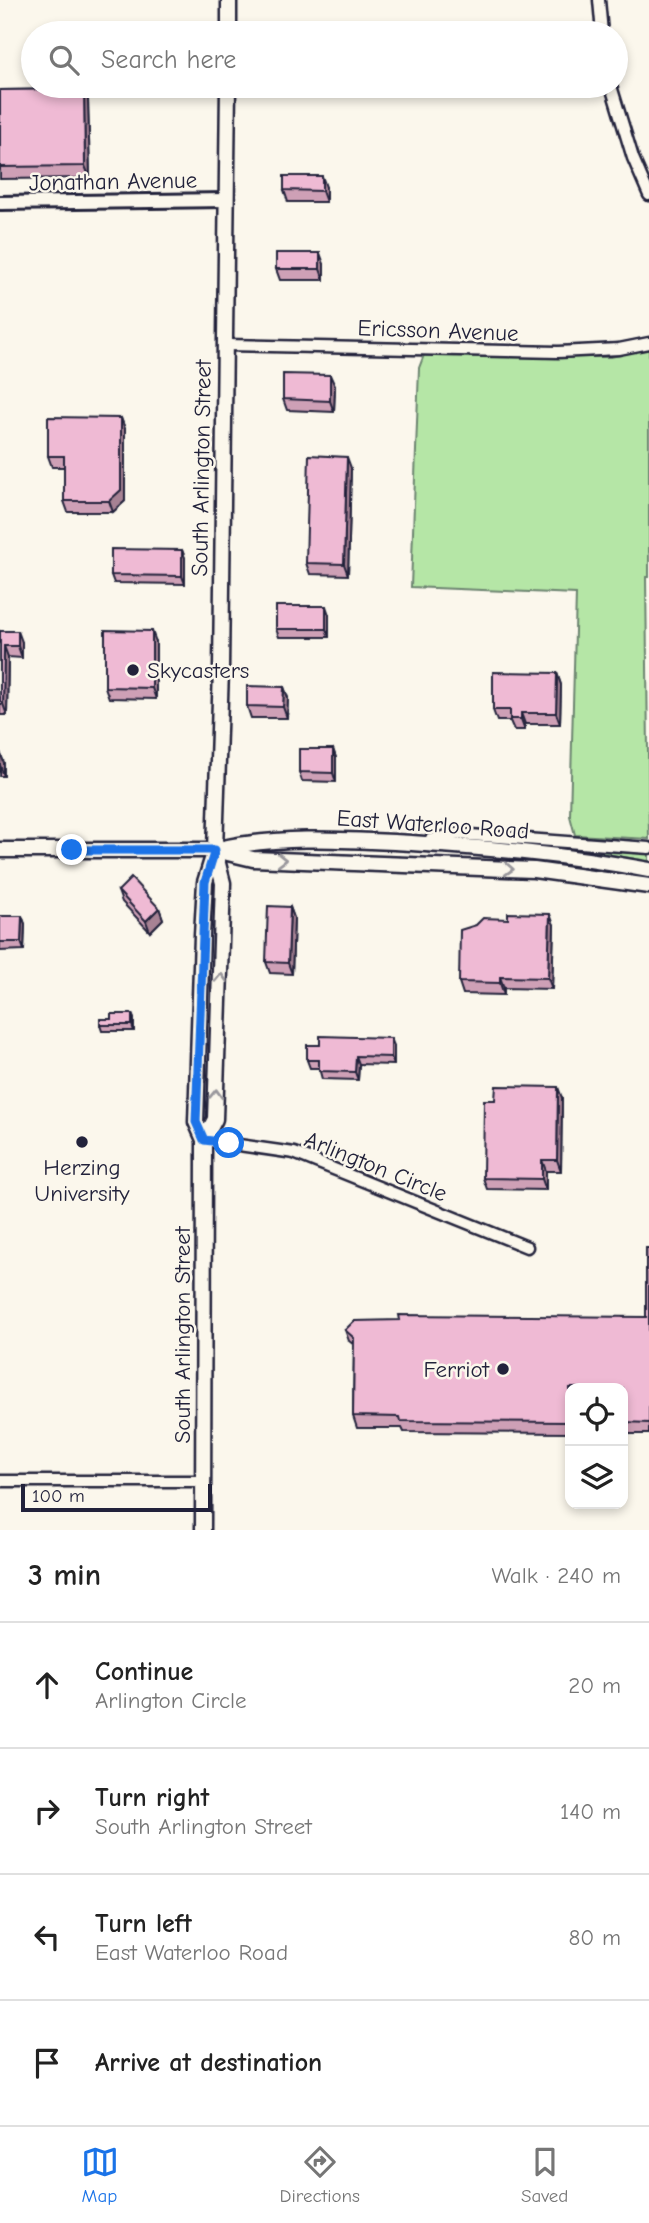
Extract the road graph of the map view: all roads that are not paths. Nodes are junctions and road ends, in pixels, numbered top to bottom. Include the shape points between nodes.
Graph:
1 (229, 0) edge
2 (599, 0) edge
3 (229, 21) edge
4 (601, 21) edge
5 (228, 98) edge
6 (615, 98) edge
7 (649, 195) edge
8 (227, 200) junction
9 (0, 203) edge
10 (649, 343) edge
11 (225, 345) junction
12 (415, 844) junction
13 (649, 848) edge
14 (0, 850) edge
15 (215, 850) junction
16 (649, 870) edge
17 (649, 886) edge
18 (204, 1140) junction
19 (527, 1247) dead end
20 (0, 1481) edge
21 (204, 1481) junction
22 (204, 1530) edge

1 - 3 main road
2 - 4 street
5 - 8 main road, South Arlington Street
6 - 7 street
8 - 9 street, Jonathan Avenue
8 - 11 main road, South Arlington Street
10 - 11 street, Ericsson Avenue via 558,352
11 - 15 main road, South Arlington Street
12 - 13 street via 457,834
12 - 15 main road, East Waterloo Road via 255,841
12 - 16 main road, East Waterloo Road via 551,855
14 - 15 main road, East Waterloo Road
15 -> 17 main road, East Waterloo Road via 253,859 534,870
15 - 18 main road, South Arlington Street via 205,882 201,942 196,1122
18 -> 15 main road, South Arlington Street via 215,1119 221,968 223,883
18 - 19 street, Arlington Circle via 294,1153
18 - 21 main road, South Arlington Street
20 - 21 street
21 - 22 main road, South Arlington Street

